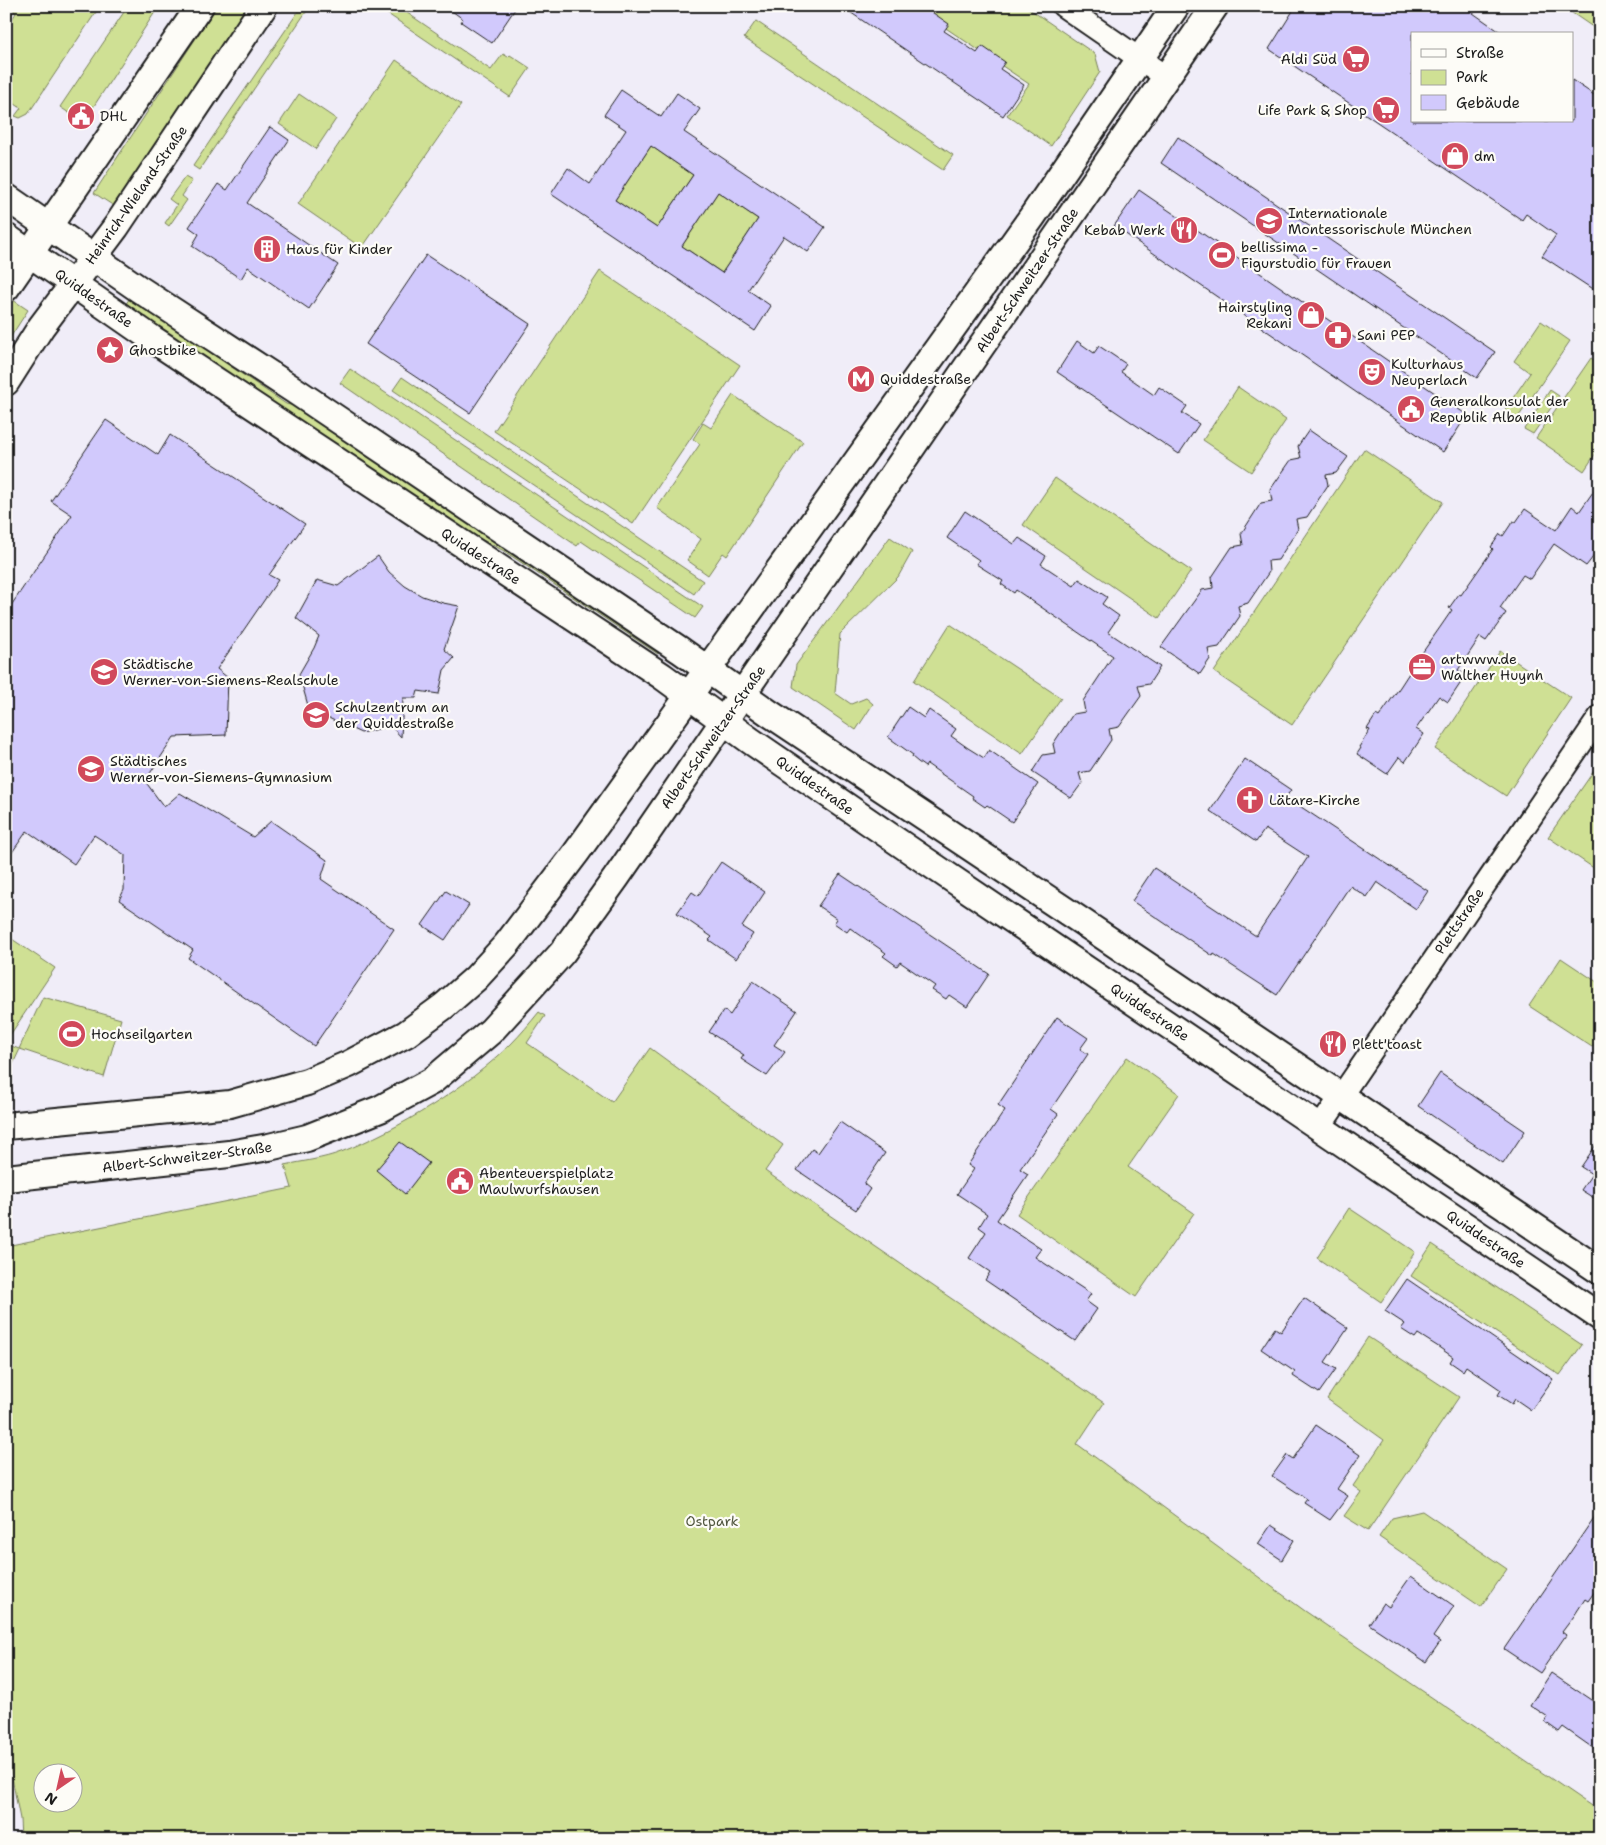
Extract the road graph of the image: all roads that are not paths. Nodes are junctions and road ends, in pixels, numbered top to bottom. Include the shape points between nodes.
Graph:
1 (200, 6) edge
2 (264, 6) edge
3 (1063, 6) edge
4 (1176, 6) edge
5 (1215, 6) edge
6 (1140, 59) junction
7 (1166, 77) junction
8 (6, 197) edge
9 (49, 226) junction
10 (6, 237) edge
11 (30, 254) junction
12 (93, 257) junction
13 (74, 284) junction
14 (6, 288) edge
15 (6, 382) edge
16 (707, 670) junction
17 (742, 694) junction
18 (689, 696) junction
19 (1600, 716) edge
20 (724, 721) junction
21 (1340, 1097) junction
22 (6, 1126) edge
23 (1320, 1126) junction
24 (6, 1178) edge
25 (1600, 1271) edge
26 (1600, 1316) edge

1 - 9 main road
2 - 12 main road, Heinrich-Wieland-Straße
3 - 6 street
4 - 6 main road
5 - 7 main road, Albert-Schweitzer-Straße
6 - 7 street
6 - 16 main road via 1032,217
7 - 17 main road, Albert-Schweitzer-Straße
8 - 9 main road
9 - 11 main road
9 - 12 main road
10 - 11 main road, Quiddestraße
11 - 13 main road, Quiddestraße
11 - 14 main road
12 - 13 main road, Heinrich-Wieland-Straße
12 - 16 main road
13 - 15 main road, Heinrich-Wieland-Straße via 41,327
13 - 18 main road, Quiddestraße
16 - 17 main road
16 - 18 main road
17 - 20 main road, Albert-Schweitzer-Straße
17 - 21 main road
18 - 20 main road, Quiddestraße
18 - 22 main road via 507,944 476,978 406,1034 307,1082 230,1104
19 - 21 street, Plettstraße
20 - 23 main road, Quiddestraße
20 - 24 main road, Albert-Schweitzer-Straße via 562,953 491,1031 432,1081 380,1108 307,1138 269,1147
21 - 23 street, Plettstraße
21 - 25 main road
23 - 26 main road, Quiddestraße

